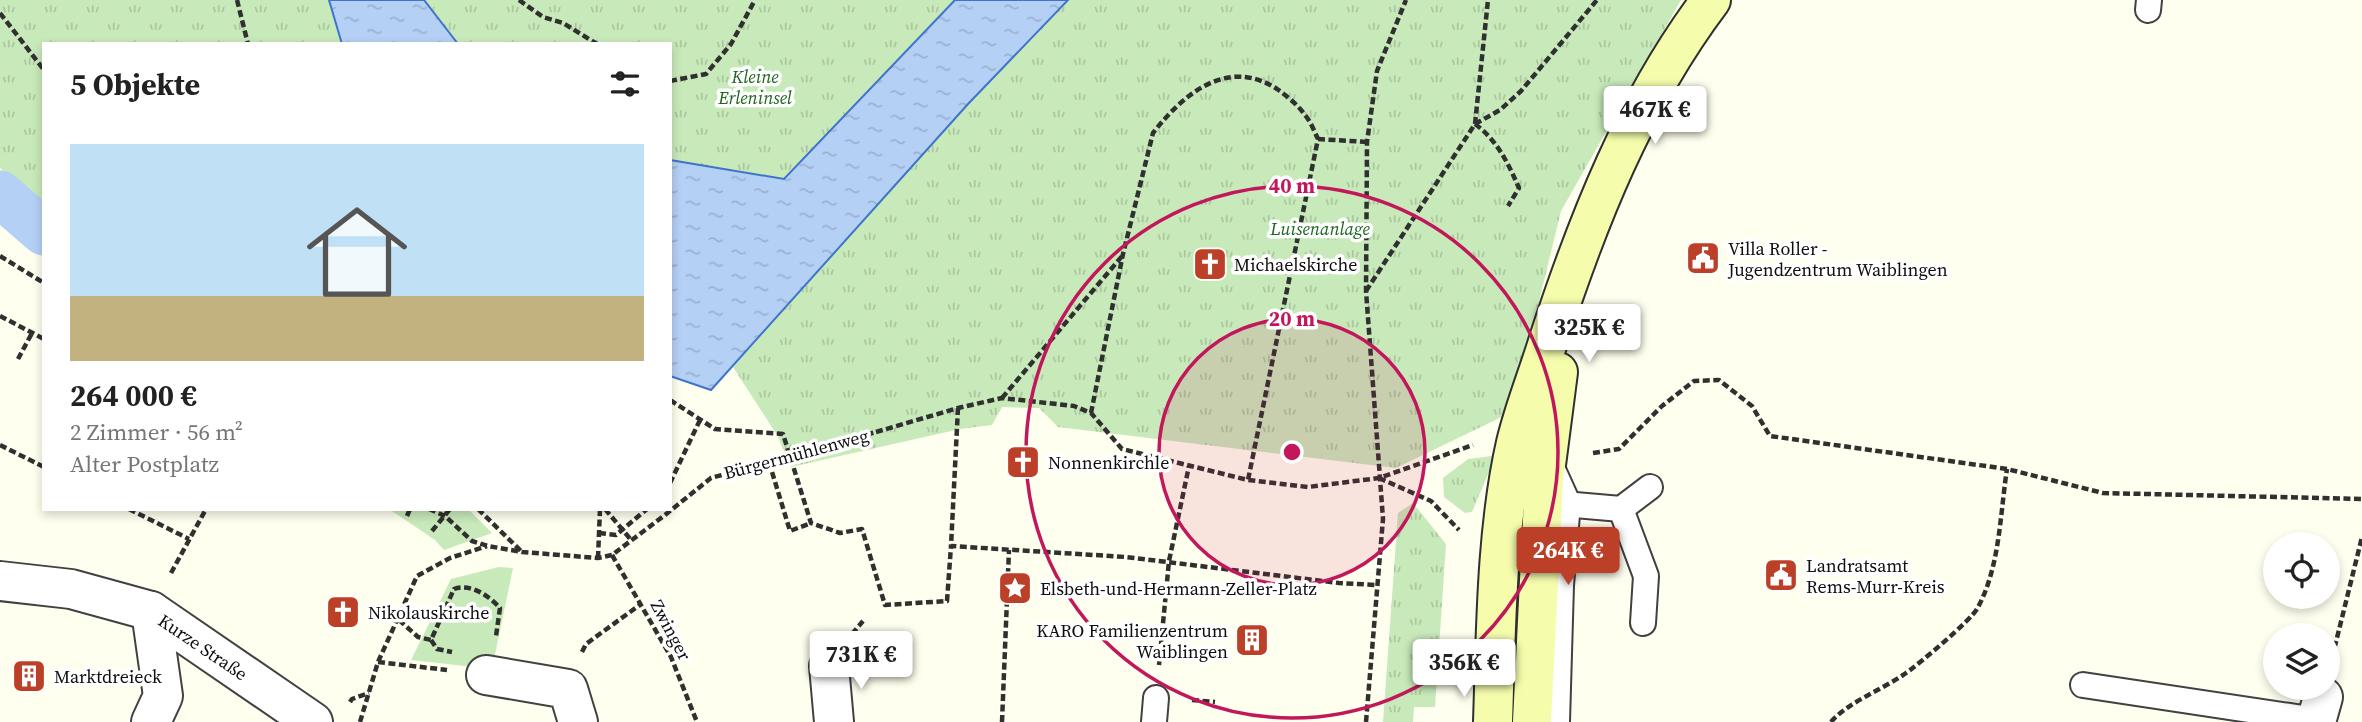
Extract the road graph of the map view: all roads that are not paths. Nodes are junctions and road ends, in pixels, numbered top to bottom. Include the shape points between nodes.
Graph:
1 (1711, 0) edge
2 (1570, 274) junction
3 (1650, 487) dead end
4 (1555, 503) junction
5 (1621, 509) junction
6 (1502, 535) junction
7 (0, 581) edge
8 (151, 611) junction
9 (1643, 623) dead end
10 (479, 657) road end
11 (829, 666) dead end
12 (2083, 685) dead end
13 (2321, 701) edge
14 (151, 722) edge
15 (313, 722) edge
16 (578, 722) edge
17 (834, 722) edge
18 (1493, 722) edge
19 (1532, 722) edge
20 (1557, 722) edge

1 - 2 street via 1626,138
2 - 4 street via 1546,456
2 - 6 street via 1516,443
3 - 5 lane
4 - 5 lane
4 - 6 lane
4 - 19 street
4 - 20 lane via 1561,585
5 - 9 lane via 1646,576
6 - 18 street
7 - 8 street, Kurze Straße via 71,589
8 - 14 street via 163,696
8 - 15 street, Kurze Straße
10 - 16 street via 568,689
11 - 17 street
12 - 13 lane

